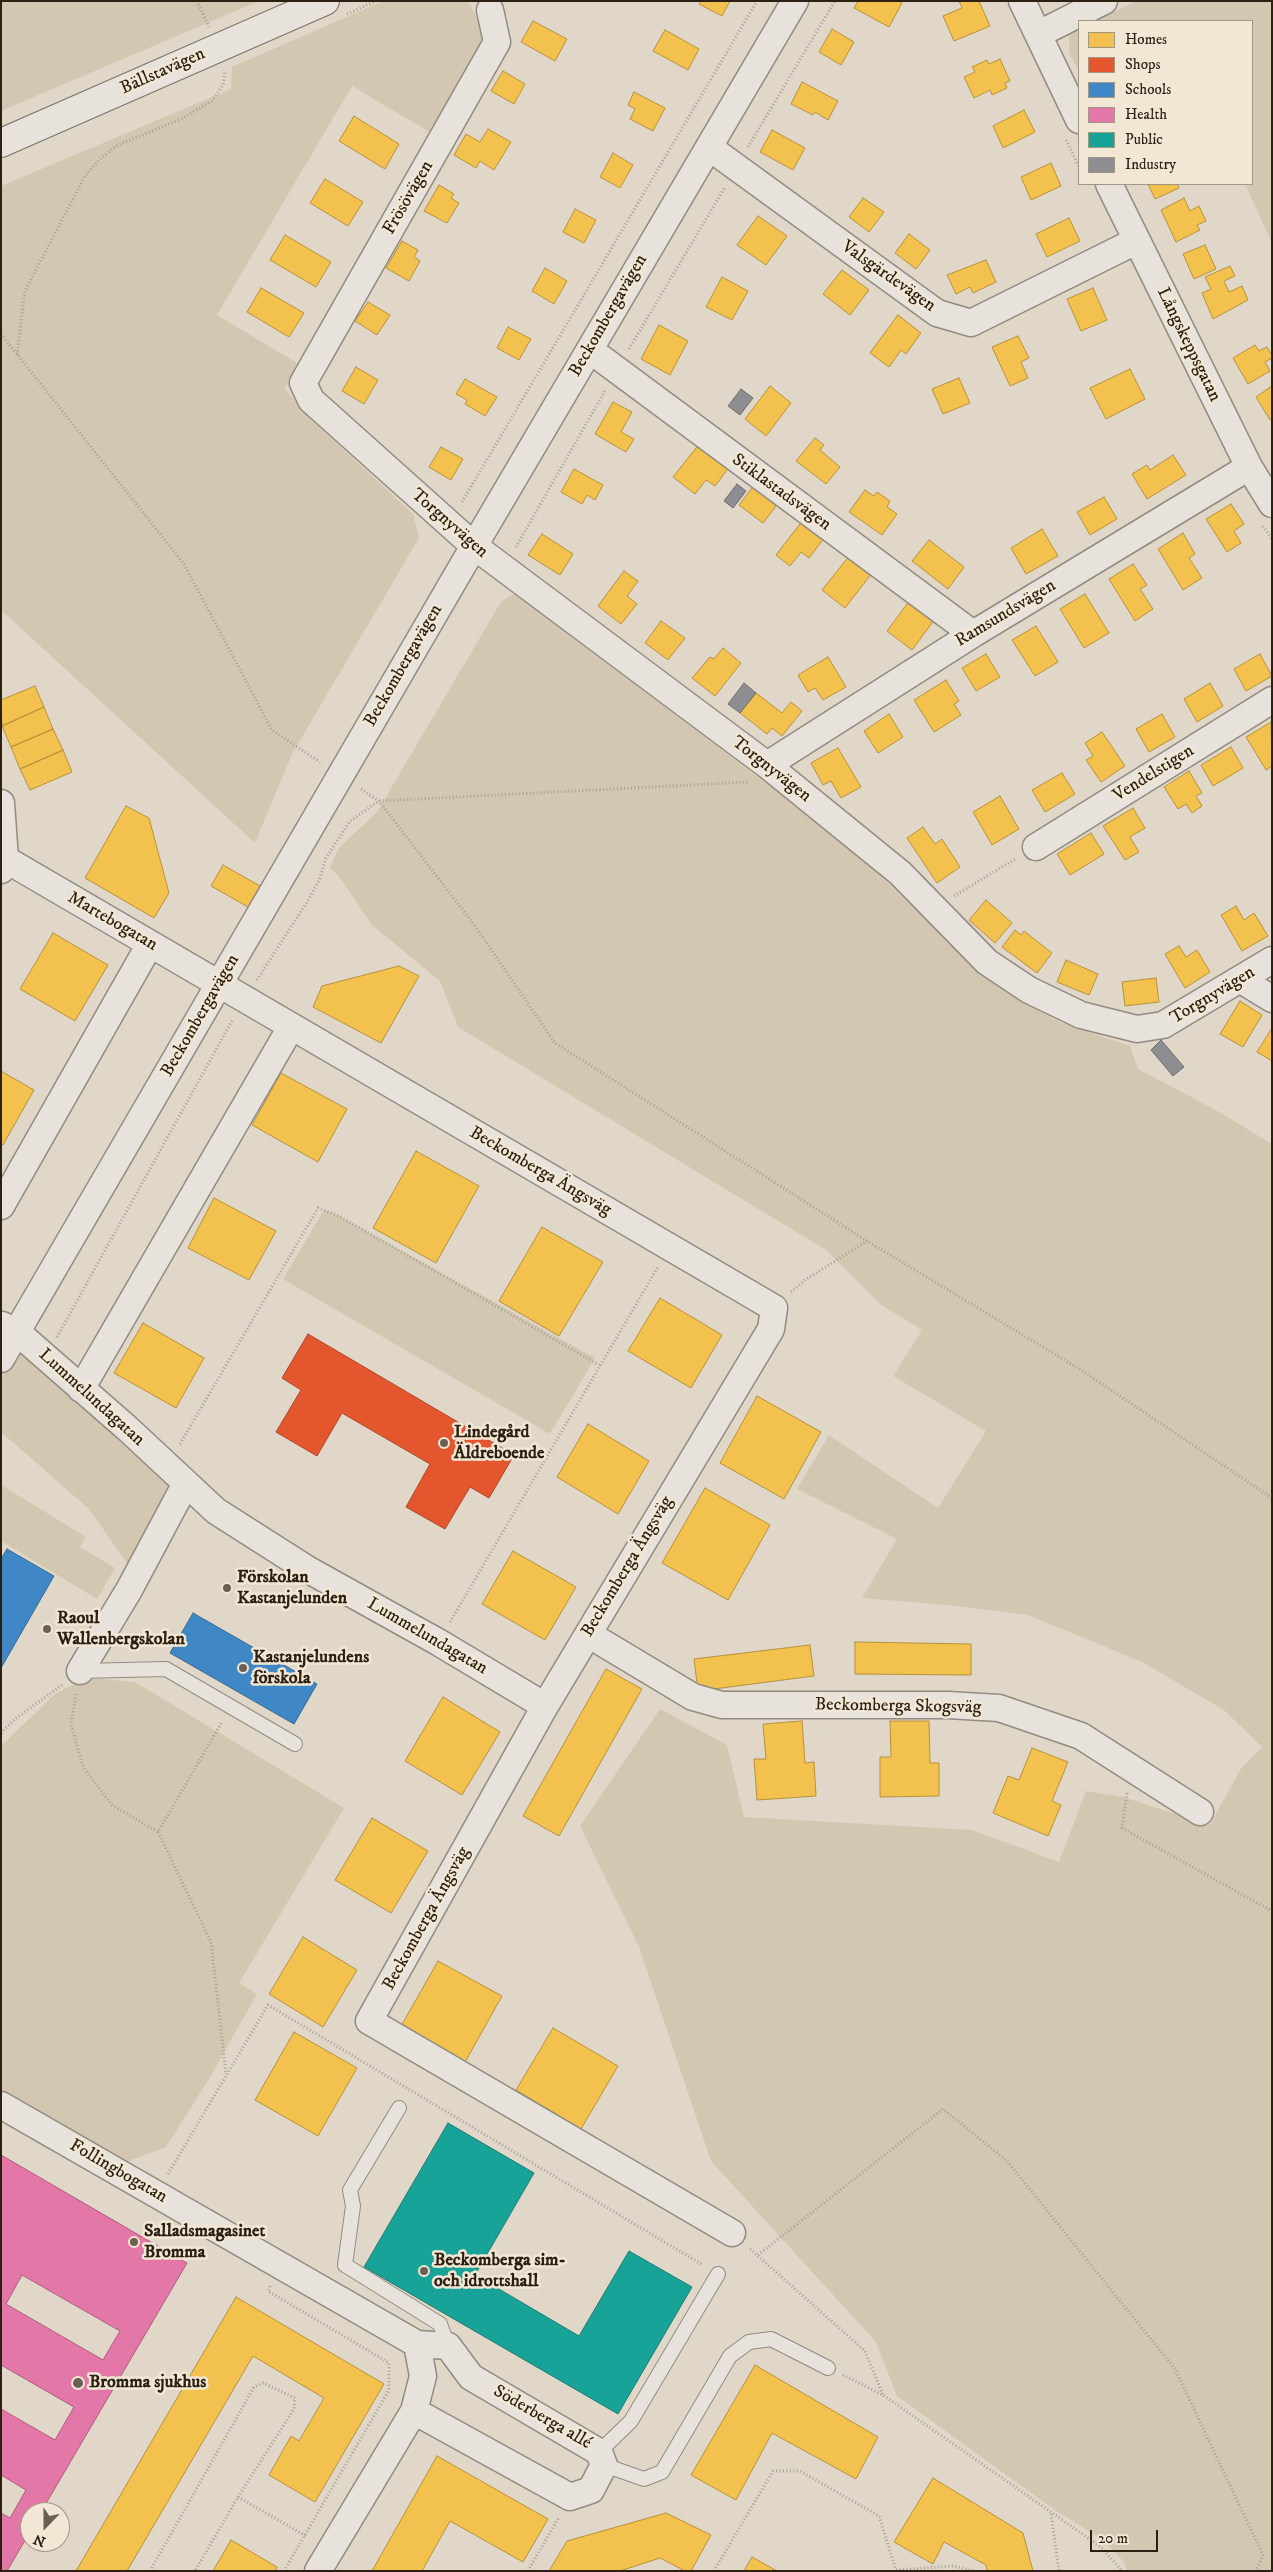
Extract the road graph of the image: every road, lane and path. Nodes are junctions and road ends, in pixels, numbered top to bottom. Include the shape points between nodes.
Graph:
1 (197, 1) edge
2 (324, 1) edge
3 (757, 1) edge
4 (796, 1) edge
5 (834, 1) edge
6 (1022, 1) edge
7 (1104, 1) edge
8 (490, 10) dead end
9 (1038, 34) junction
10 (218, 48) junction
11 (1078, 118) edge
12 (1, 142) edge
13 (710, 148) junction
14 (736, 167) junction
15 (1109, 185) edge
16 (1136, 241) junction
17 (1, 334) edge
18 (590, 350) junction
19 (17, 355) junction
20 (616, 371) junction
21 (303, 383) joint
22 (1249, 467) junction
23 (1272, 504) edge
24 (449, 524) junction
25 (474, 546) junction
26 (502, 570) junction
27 (973, 634) junction
28 (1272, 700) edge
29 (776, 772) junction
30 (340, 776) junction
31 (379, 801) junction
32 (1, 803) edge
33 (1036, 847) joint
34 (3, 865) edge
35 (934, 908) junction
36 (150, 944) junction
37 (1272, 960) edge
38 (1241, 980) junction
39 (218, 985) junction
40 (1272, 999) edge
41 (244, 1000) junction
42 (291, 1027) junction
43 (1, 1206) edge
44 (867, 1241) junction
45 (670, 1247) junction
46 (774, 1308) junction
47 (9, 1329) edge
48 (46, 1358) junction
49 (1, 1359) edge
50 (599, 1366) junction
51 (82, 1389) junction
52 (167, 1467) junction
53 (185, 1485) junction
54 (1272, 1498) edge
55 (588, 1634) junction
56 (438, 1642) junction
57 (80, 1671) junction
58 (545, 1706) junction
59 (231, 1707) junction
60 (1, 1733) edge
61 (295, 1744) dead end
62 (1131, 1768) junction
63 (1200, 1812) dead end
64 (158, 1832) junction
65 (1272, 1911) edge
66 (227, 2075) dead end
67 (1, 2105) edge
68 (399, 2108) dead end
69 (732, 2233) joint
70 (758, 2256) junction
71 (279, 2265) junction
72 (718, 2274) dead end
73 (417, 2344) junction
74 (448, 2346) junction
75 (828, 2368) joint
76 (883, 2395) junction
77 (414, 2411) junction
78 (602, 2458) junction
79 (238, 2497) junction
80 (570, 2497) junction
81 (1050, 2514) junction
82 (305, 2535) junction
83 (324, 2560) edge
84 (896, 2570) edge
85 (150, 2571) edge
86 (195, 2571) edge
87 (284, 2571) edge
88 (528, 2571) edge
89 (714, 2571) edge
90 (974, 2571) edge
91 (1059, 2571) edge
92 (1122, 2571) edge
93 (1256, 2571) edge

1 - 10 path
2 - 10 street, Bällstavägen
3 - 24 path
4 - 13 street, Beckombergavägen
5 - 14 path
6 - 9 street
7 - 9 street
8 - 21 street, Frösövägen via 497,42
9 - 11 street
10 - 12 street, Bällstavägen
10 - 19 path via 226,68 223,85 212,101 181,119 116,146 85,176 25,291
13 - 14 street, Valsgärdevägen
13 - 18 street, Beckombergavägen
14 - 16 street, Valsgärdevägen via 937,313 971,322
14 - 20 path
15 - 16 street, Långskeppsgatan
16 - 22 street, Långskeppsgatan
17 - 19 path
18 - 20 street, Stiklastadsvägen
18 - 25 street, Beckombergavägen
19 - 30 path via 184,564 272,730
20 - 26 path
20 - 27 street, Stiklastadsvägen
21 - 24 street, Torgnyvägen via 311,400
22 - 23 street, Långskeppsgatan
22 - 27 street, Ramsundsvägen
24 - 25 street, Torgnyvägen
25 - 26 street, Torgnyvägen
25 - 30 street, Beckombergavägen
26 - 29 street, Torgnyvägen
27 - 29 street, Ramsundsvägen
28 - 33 street, Vendelstigen
29 - 31 path
29 - 35 street, Torgnyvägen via 900,873
30 - 31 path
30 - 39 street, Beckombergavägen
31 - 41 path via 345,829 326,858 320,878 308,899
31 - 44 path via 475,926 555,1043
32 - 34 street, Martebogatan
33 - 35 path
34 - 36 street, Martebogatan
35 - 38 street, Torgnyvägen via 988,962 1030,990 1081,1015 1137,1029 1163,1026
36 - 39 street, Martebogatan
36 - 43 street
37 - 38 street, Torgnyvägen
38 - 40 street
39 - 41 street, Beckomberga Ängsväg
39 - 47 street, Beckombergavägen
41 - 42 street, Beckomberga Ängsväg
41 - 48 path
42 - 45 street, Beckomberga Ängsväg
42 - 51 street
44 - 46 path via 805,1280
44 - 54 path via 1081,1370
45 - 46 street, Beckomberga Ängsväg
45 - 50 path
46 - 55 street, Beckomberga Ängsväg via 771,1328
47 - 48 street, Lummelundagatan
47 - 49 street, Beckombergavägen
48 - 51 street, Lummelundagatan
50 - 52 path via 337,1215 318,1208
50 - 56 path
51 - 52 street, Lummelundagatan
52 - 53 street, Lummelundagatan
53 - 56 street, Lummelundagatan via 216,1511 307,1570
53 - 57 street
55 - 58 street, Beckomberga Ängsväg
55 - 62 street, Beckomberga Skogsväg via 693,1697 722,1706 948,1705 999,1708 1080,1736
56 - 58 street, Lummelundagatan
57 - 59 lane via 166,1669
57 - 60 path
57 - 64 path via 72,1724 83,1767 112,1805
58 - 69 street, Beckomberga Ängsväg via 369,2021
59 - 61 lane
59 - 64 path
62 - 63 street, Beckomberga Skogsväg
62 - 65 path via 1122,1828
64 - 66 path via 211,1942
67 - 71 street, Follingbogatan
68 - 74 lane via 350,2190 353,2206 345,2265 440,2324
69 - 70 path
70 - 76 path via 865,2351
70 - 93 path via 943,2109 1007,2161 1175,2369 1262,2555
71 - 73 street, Follingbogatan
71 - 82 path via 268,2291 389,2363 389,2390
72 - 78 lane via 631,2421
73 - 74 street
73 - 77 street via 423,2376
74 - 78 street, Söderberga allé via 471,2377
75 - 76 path
75 - 78 lane via 771,2339 749,2342 730,2356 662,2472 644,2479
76 - 81 path
77 - 80 street
77 - 83 street
78 - 80 street, Söderberga allé via 591,2490
79 - 82 path
79 - 85 path via 294,2409 295,2398 263,2383 254,2387
79 - 86 path
80 - 88 path
81 - 91 path
81 - 92 path via 1101,2547
82 - 83 path
82 - 87 path
84 - 89 path via 879,2516 800,2471 773,2471
84 - 90 path via 954,2566

